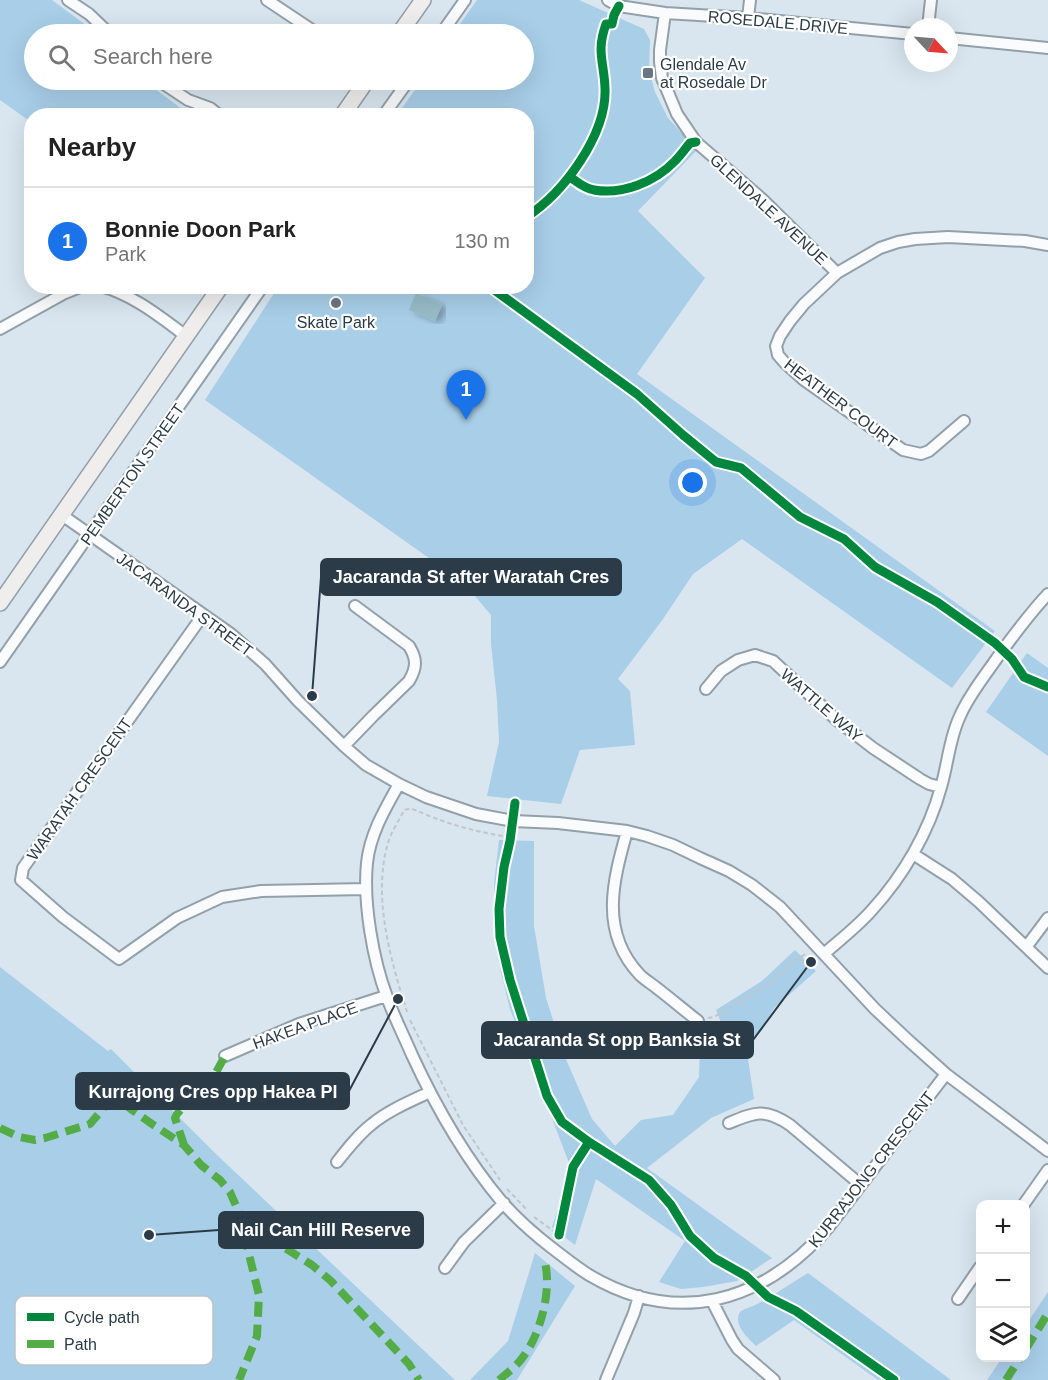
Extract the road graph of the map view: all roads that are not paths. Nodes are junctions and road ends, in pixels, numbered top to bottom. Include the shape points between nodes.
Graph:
1 (68, 0) edge
2 (267, 0) edge
3 (423, 0) edge
4 (465, 0) edge
5 (608, 0) edge
6 (750, 0) edge
7 (931, 0) edge
8 (665, 13) junction
9 (748, 18) junction
10 (929, 18) edge
11 (100, 24) edge
12 (303, 24) edge
13 (406, 24) edge
14 (448, 24) edge
15 (904, 33) edge
16 (958, 39) edge
17 (1048, 48) edge
18 (173, 90) edge
19 (361, 90) edge
20 (402, 90) edge
21 (210, 108) edge
22 (348, 108) edge
23 (389, 108) edge
24 (1048, 245) edge
25 (837, 273) junction
26 (63, 294) edge
27 (122, 294) edge
28 (215, 294) edge
29 (257, 294) edge
30 (0, 329) edge
31 (186, 336) junction
32 (964, 422) dead end
33 (62, 515) junction
34 (90, 535) junction
35 (1048, 594) edge
36 (0, 603) edge
37 (355, 606) dead end
38 (203, 615) junction
39 (0, 662) edge
40 (706, 690) dead end
41 (344, 746) junction
42 (399, 784) junction
43 (941, 787) junction
44 (627, 831) junction
45 (913, 854) junction
46 (366, 889) junction
47 (1048, 918) edge
48 (1027, 946) junction
49 (825, 954) junction
50 (1048, 968) edge
51 (386, 996) junction
52 (698, 1020) road end
53 (225, 1056) dead end
54 (946, 1074) junction
55 (430, 1092) junction
56 (729, 1123) dead end
57 (1048, 1151) edge
58 (337, 1162) dead end
59 (1048, 1170) edge
60 (861, 1185) junction
61 (1027, 1200) edge
62 (504, 1203) junction
63 (445, 1268) dead end
64 (976, 1274) edge
65 (639, 1296) junction
66 (958, 1299) dead end
67 (712, 1301) junction
68 (606, 1380) edge
69 (774, 1380) edge

1 - 11 street
2 - 12 street
3 - 13 main road
4 - 14 street
5 - 8 street, ROSEDALE DRIVE via 619,6
6 - 9 street
7 - 10 street
8 - 9 street, ROSEDALE DRIVE
8 - 25 street, GLENDALE AVENUE via 661,70 677,114 696,142 762,199
9 - 15 street, ROSEDALE DRIVE
16 - 17 street
18 - 21 street
19 - 22 main road
20 - 23 street
24 - 25 street via 948,237 915,239 880,248
25 - 32 street, HEATHER COURT via 789,321 776,346 778,355 804,380 903,450 921,454 929,451
26 - 30 street
27 - 31 street
28 - 31 main road, PEMBERTON STREET
29 - 34 street, PEMBERTON STREET
31 - 33 main road, PEMBERTON STREET
33 - 34 street, JACARANDA STREET
33 - 36 main road, PEMBERTON STREET
34 - 38 street, JACARANDA STREET
34 - 39 street, PEMBERTON STREET
35 - 43 street via 1011,638 959,717
37 - 41 street via 408,646 415,660 409,681
38 - 41 street, JACARANDA STREET via 247,647
38 - 46 street, WARATAH CRESCENT via 23,868 21,880 119,959 177,918 222,897 261,891
40 - 43 street, WATTLE WAY via 721,671 738,660 755,655 773,661 838,722 920,779
41 - 42 street, JACARANDA STREET via 366,765
42 - 44 street, JACARANDA STREET via 476,814
42 - 46 street, KURRAJONG CRESCENT via 374,835
43 - 45 street
44 - 49 street, JACARANDA STREET via 673,845 752,885 780,907
44 - 52 street via 612,900 614,926 623,951 640,974
45 - 48 street via 952,879
45 - 49 street via 871,912
46 - 51 street, KURRAJONG CRESCENT
47 - 48 street
48 - 50 street
49 - 54 street, JACARANDA STREET via 875,1009
51 - 53 street, HAKEA PLACE via 299,1024
51 - 55 street, KURRAJONG CRESCENT
54 - 57 street, JACARANDA STREET
54 - 60 street, KURRAJONG CRESCENT
55 - 58 street via 373,1123
55 - 62 street, KURRAJONG CRESCENT via 470,1160
56 - 60 street via 751,1114 778,1117
59 - 61 street
60 - 67 street, KURRAJONG CRESCENT via 820,1237 794,1262 756,1286
62 - 63 street via 464,1242
62 - 65 street, KURRAJONG CRESCENT via 574,1265
64 - 66 street
65 - 67 street, KURRAJONG CRESCENT via 677,1303
65 - 68 street
67 - 69 street via 738,1349

